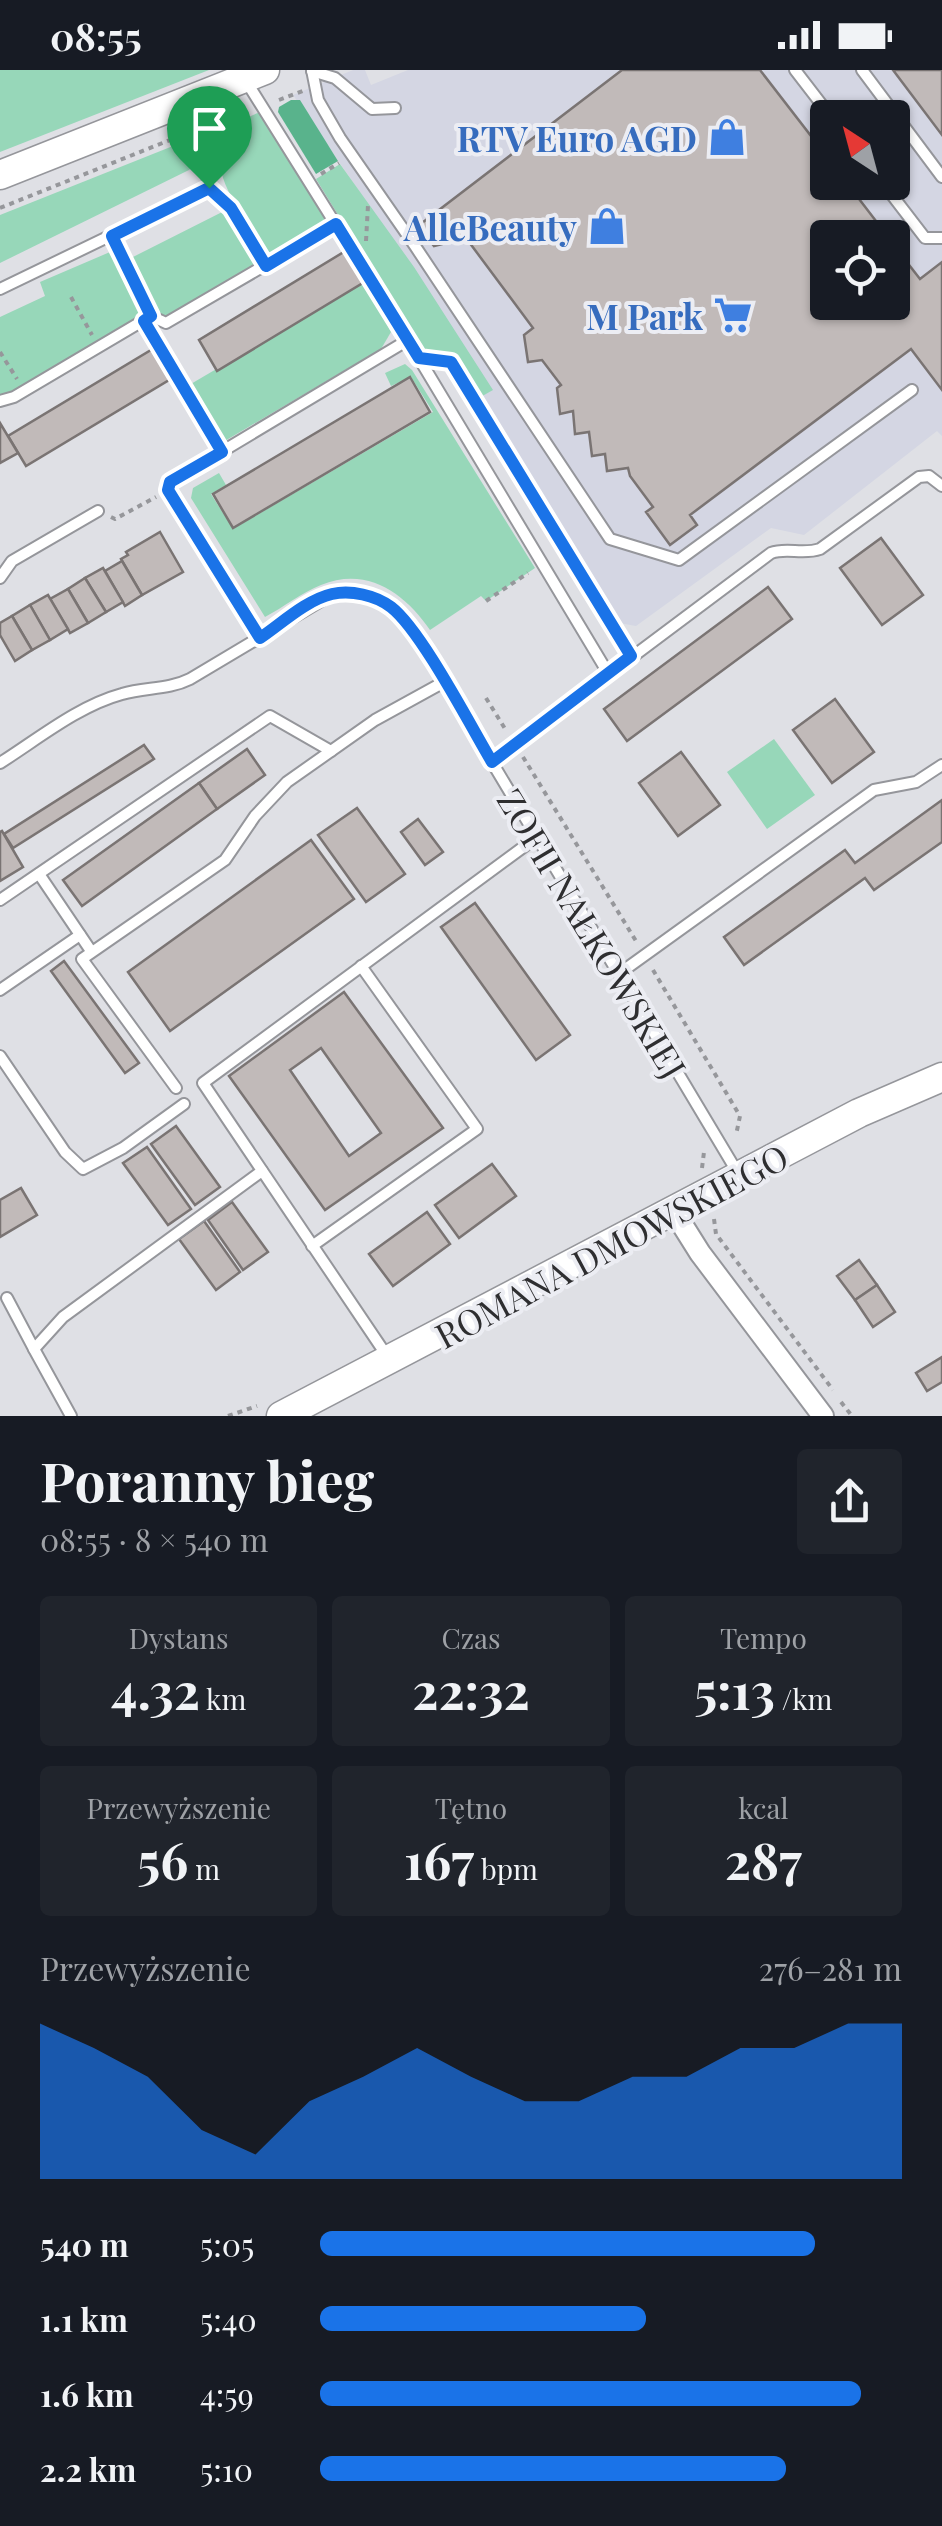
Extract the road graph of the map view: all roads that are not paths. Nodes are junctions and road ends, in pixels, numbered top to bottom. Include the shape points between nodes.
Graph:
1 (312, 70) edge
2 (795, 70) edge
3 (862, 70) edge
4 (254, 74) edge
5 (197, 98) junction
6 (818, 100) edge
7 (395, 108) dead end
8 (942, 153) edge
9 (930, 161) junction
10 (941, 174) edge
11 (0, 175) edge
12 (896, 200) edge
13 (336, 224) junction
14 (112, 236) junction
15 (942, 238) edge
16 (0, 289) edge
17 (147, 318) junction
18 (408, 340) junction
19 (912, 390) dead end
20 (0, 401) edge
21 (942, 486) edge
22 (98, 511) road end
23 (0, 578) edge
24 (260, 638) junction
25 (608, 673) junction
26 (444, 682) junction
27 (331, 751) junction
28 (492, 762) junction
29 (0, 763) edge
30 (942, 764) edge
31 (537, 837) junction
32 (39, 874) junction
33 (0, 900) edge
34 (80, 935) junction
35 (91, 952) junction
36 (362, 966) junction
37 (620, 973) junction
38 (0, 990) edge
39 (0, 1056) edge
40 (942, 1077) edge
41 (176, 1088) dead end
42 (184, 1104) dead end
43 (262, 1171) junction
44 (739, 1176) junction
45 (673, 1210) junction
46 (312, 1246) junction
47 (7, 1298) dead end
48 (34, 1349) junction
49 (390, 1361) junction
50 (71, 1416) edge
51 (281, 1416) edge
52 (823, 1416) edge

1 - 7 lane via 336,78 372,109
1 - 19 lane via 318,100 340,138 610,539 679,560
2 - 6 lane
3 - 9 lane
4 - 5 street
4 - 13 lane via 262,107
5 - 11 street
5 - 14 lane via 209,188
8 - 9 lane
9 - 10 lane
12 - 15 lane via 924,238
13 - 17 lane via 176,318
13 - 18 lane
14 - 16 lane
14 - 17 lane
17 - 20 lane
18 - 24 lane via 170,482 168,490
18 - 25 lane
21 - 25 lane via 920,477 820,548 770,553
22 - 23 lane via 12,561
24 - 26 lane, ZOFII NAŁKOWSKIEJ via 331,594 369,596 400,616
24 - 29 lane, ZOFII NAŁKOWSKIEJ via 178,685 94,704
25 - 28 lane
26 - 27 lane
26 - 28 lane, ZOFII NAŁKOWSKIEJ
27 - 32 lane via 270,716
27 - 35 lane via 287,782 225,860
28 - 31 lane, ZOFII NAŁKOWSKIEJ
30 - 37 lane via 910,784 874,790
31 - 36 lane
31 - 37 lane, ZOFII NAŁKOWSKIEJ
32 - 33 lane
32 - 34 lane
34 - 35 lane
34 - 38 lane
35 - 41 lane via 82,959
36 - 43 lane via 203,1083
36 - 46 lane via 477,1130
37 - 44 lane, ZOFII NAŁKOWSKIEJ
39 - 42 lane via 83,1170
40 - 44 street, ROMANA DMOWSKIEGO
43 - 46 lane
43 - 48 lane via 63,1317
44 - 45 street, ROMANA DMOWSKIEGO
45 - 49 street, ROMANA DMOWSKIEGO
45 - 52 street
46 - 49 lane
47 - 48 lane
48 - 50 lane
49 - 51 street, ROMANA DMOWSKIEGO

